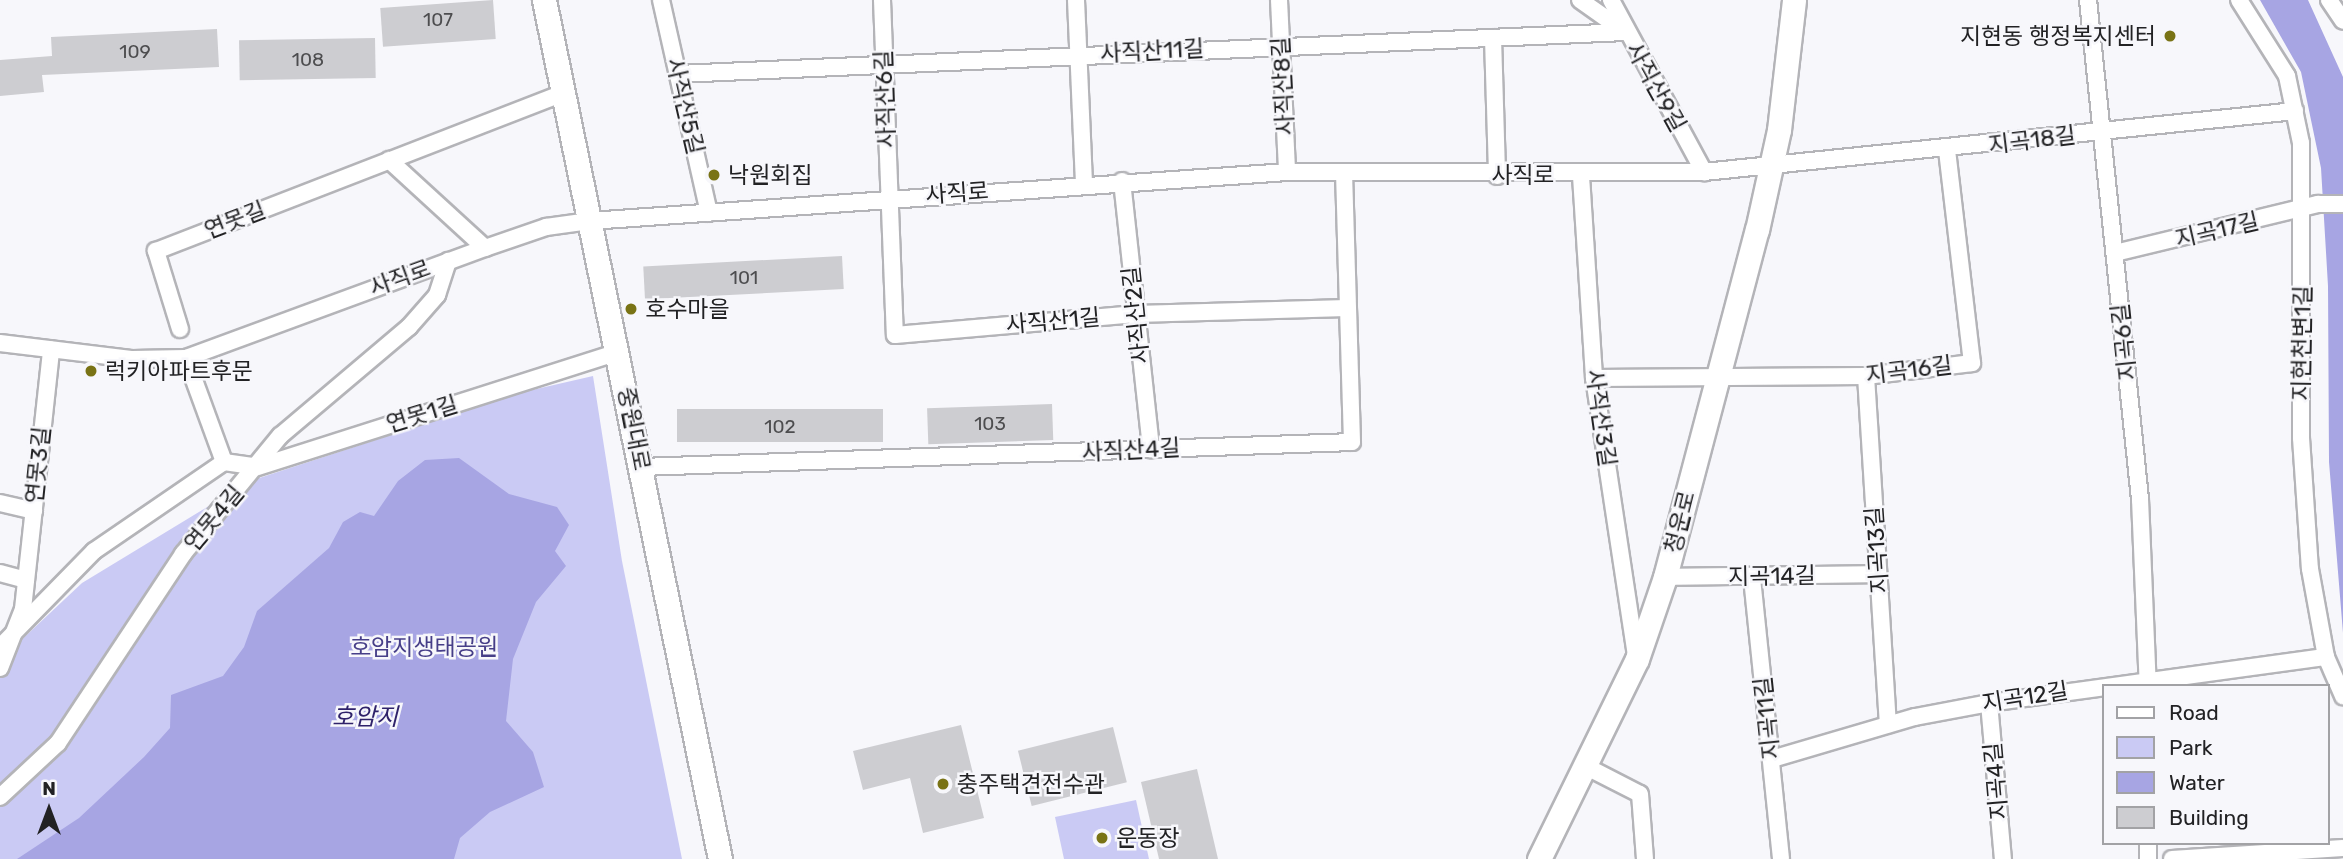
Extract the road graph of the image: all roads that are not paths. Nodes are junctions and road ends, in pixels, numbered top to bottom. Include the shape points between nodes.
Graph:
1 (544, 0) edge
2 (661, 0) edge
3 (882, 0) edge
4 (1076, 0) edge
5 (1279, 0) edge
6 (1580, 0) edge
7 (1611, 0) edge
8 (1794, 0) edge
9 (2088, 0) edge
10 (2239, 0) edge
11 (2329, 0) edge
12 (2343, 21) edge
13 (1626, 32) junction
14 (1493, 38) junction
15 (1281, 45) junction
16 (1078, 55) junction
17 (884, 64) junction
18 (678, 74) junction
19 (564, 93) junction
20 (2295, 111) junction
21 (2099, 132) junction
22 (1947, 150) junction
23 (389, 160) junction
24 (1769, 167) junction
25 (1287, 172) junction
26 (1703, 172) junction
27 (1344, 173) junction
28 (1497, 176) junction
29 (1581, 176) junction
30 (1122, 181) junction
31 (1084, 184) junction
32 (887, 198) junction
33 (2343, 204) edge
34 (2311, 207) junction
35 (709, 213) junction
36 (590, 221) junction
37 (485, 247) junction
38 (2115, 253) junction
39 (448, 261) junction
40 (1347, 308) junction
41 (1136, 314) junction
42 (180, 329) dead end
43 (0, 343) edge
44 (51, 350) junction
45 (619, 352) junction
46 (186, 358) junction
47 (1866, 376) junction
48 (1594, 378) junction
49 (1716, 381) junction
50 (1150, 449) junction
51 (225, 462) junction
52 (257, 467) junction
53 (641, 467) junction
54 (0, 503) edge
55 (34, 511) junction
56 (0, 573) edge
57 (1878, 574) junction
58 (1665, 577) junction
59 (1752, 578) junction
60 (26, 580) junction
61 (17, 629) junction
62 (0, 647) edge
63 (2326, 657) junction
64 (1636, 659) junction
65 (0, 668) edge
66 (2148, 682) edge
67 (2102, 688) edge
68 (2343, 695) edge
69 (1989, 702) junction
70 (1888, 724) junction
71 (1772, 759) junction
72 (1587, 767) junction
73 (0, 797) edge
74 (2343, 848) edge
75 (720, 859) edge
76 (1539, 859) edge
77 (1645, 859) edge
78 (1781, 859) edge
79 (2003, 859) edge
80 (2172, 859) edge

1 - 19 street, 중원대로
2 - 18 street, 사직산5길
3 - 17 street, 사직산6길
4 - 16 street
5 - 15 street, 사직산8길
6 - 13 street
7 - 13 street, 사직산9길
8 - 24 street
9 - 21 street, 지곡6길
10 - 20 street, 지현천변1길 via 2287,76
11 - 12 street
13 - 14 street, 사직산11길
13 - 26 street, 사직산9길
14 - 15 street, 사직산11길
14 - 28 street
15 - 16 street, 사직산11길
15 - 25 street, 사직산8길
16 - 17 street, 사직산11길
16 - 31 street
17 - 18 street, 사직산11길
17 - 32 street, 사직산6길
18 - 35 street, 사직산5길
19 - 23 street, 연못길
19 - 36 street, 중원대로
20 - 21 street, 지곡18길
20 - 34 street, 지현천변1길
21 - 22 street, 지곡18길
21 - 38 street, 지곡6길
22 - 24 street, 지곡18길
22 - 47 street, 지곡16길 via 1972,363
23 - 37 street
23 - 42 street, 연못길 via 156,251
24 - 26 street, 사직로
24 - 49 street, 청운로
25 - 27 street, 사직로
25 - 30 street, 사직로
26 - 29 street, 사직로
27 - 28 street, 사직로
27 - 40 street, 사직산4길
28 - 29 street, 사직로
29 - 48 street, 사직산3길
30 - 31 street, 사직로
30 - 41 street, 사직산2길
31 - 32 street, 사직로
32 - 35 street, 사직로
32 - 41 street, 사직산1길 via 895,335
33 - 34 street, 지곡17길
34 - 38 street, 지곡17길
34 - 63 street, 지현천변1길 via 2301,438 2310,569
35 - 36 street, 사직로
36 - 37 street, 사직로 via 546,227
36 - 45 street, 중원대로
37 - 39 street, 사직로
38 - 66 street, 지곡6길 via 2140,499
39 - 46 street, 사직로
39 - 52 street, 연못4길 via 438,295 409,327 280,436
40 - 41 street, 사직산1길
40 - 50 street, 사직산4길 via 1352,442
41 - 50 street, 사직산2길
43 - 44 street, 사직로
44 - 46 street, 사직로
44 - 55 street, 연못3길
45 - 52 street, 연못1길
45 - 53 street, 중원대로
46 - 51 street
47 - 49 street, 지곡16길
47 - 57 street, 지곡13길
48 - 49 street, 지곡16길
48 - 64 street, 사직산3길
49 - 58 street, 청운로
50 - 53 street, 사직산4길
51 - 52 street, 연못1길
51 - 61 street via 94,551
52 - 73 street, 연못4길 via 183,554 58,743
53 - 75 street, 중원대로
54 - 55 street
55 - 60 street, 연못3길
56 - 60 street
57 - 59 street, 지곡14길
57 - 70 street, 지곡13길
58 - 59 street, 지곡14길
58 - 64 street, 청운로
59 - 71 street, 지곡11길
60 - 61 street, 연못3길
61 - 62 street
61 - 65 street, 연못3길
63 - 66 street, 지곡12길
63 - 68 street, 지현천변1길
64 - 72 street, 청운로
67 - 69 street, 지곡12길
69 - 70 street, 지곡12길
69 - 79 street, 지곡4길
70 - 71 street, 지곡12길
71 - 78 street, 지곡11길
72 - 76 street, 청운로
72 - 77 street via 1640,794
74 - 80 street

